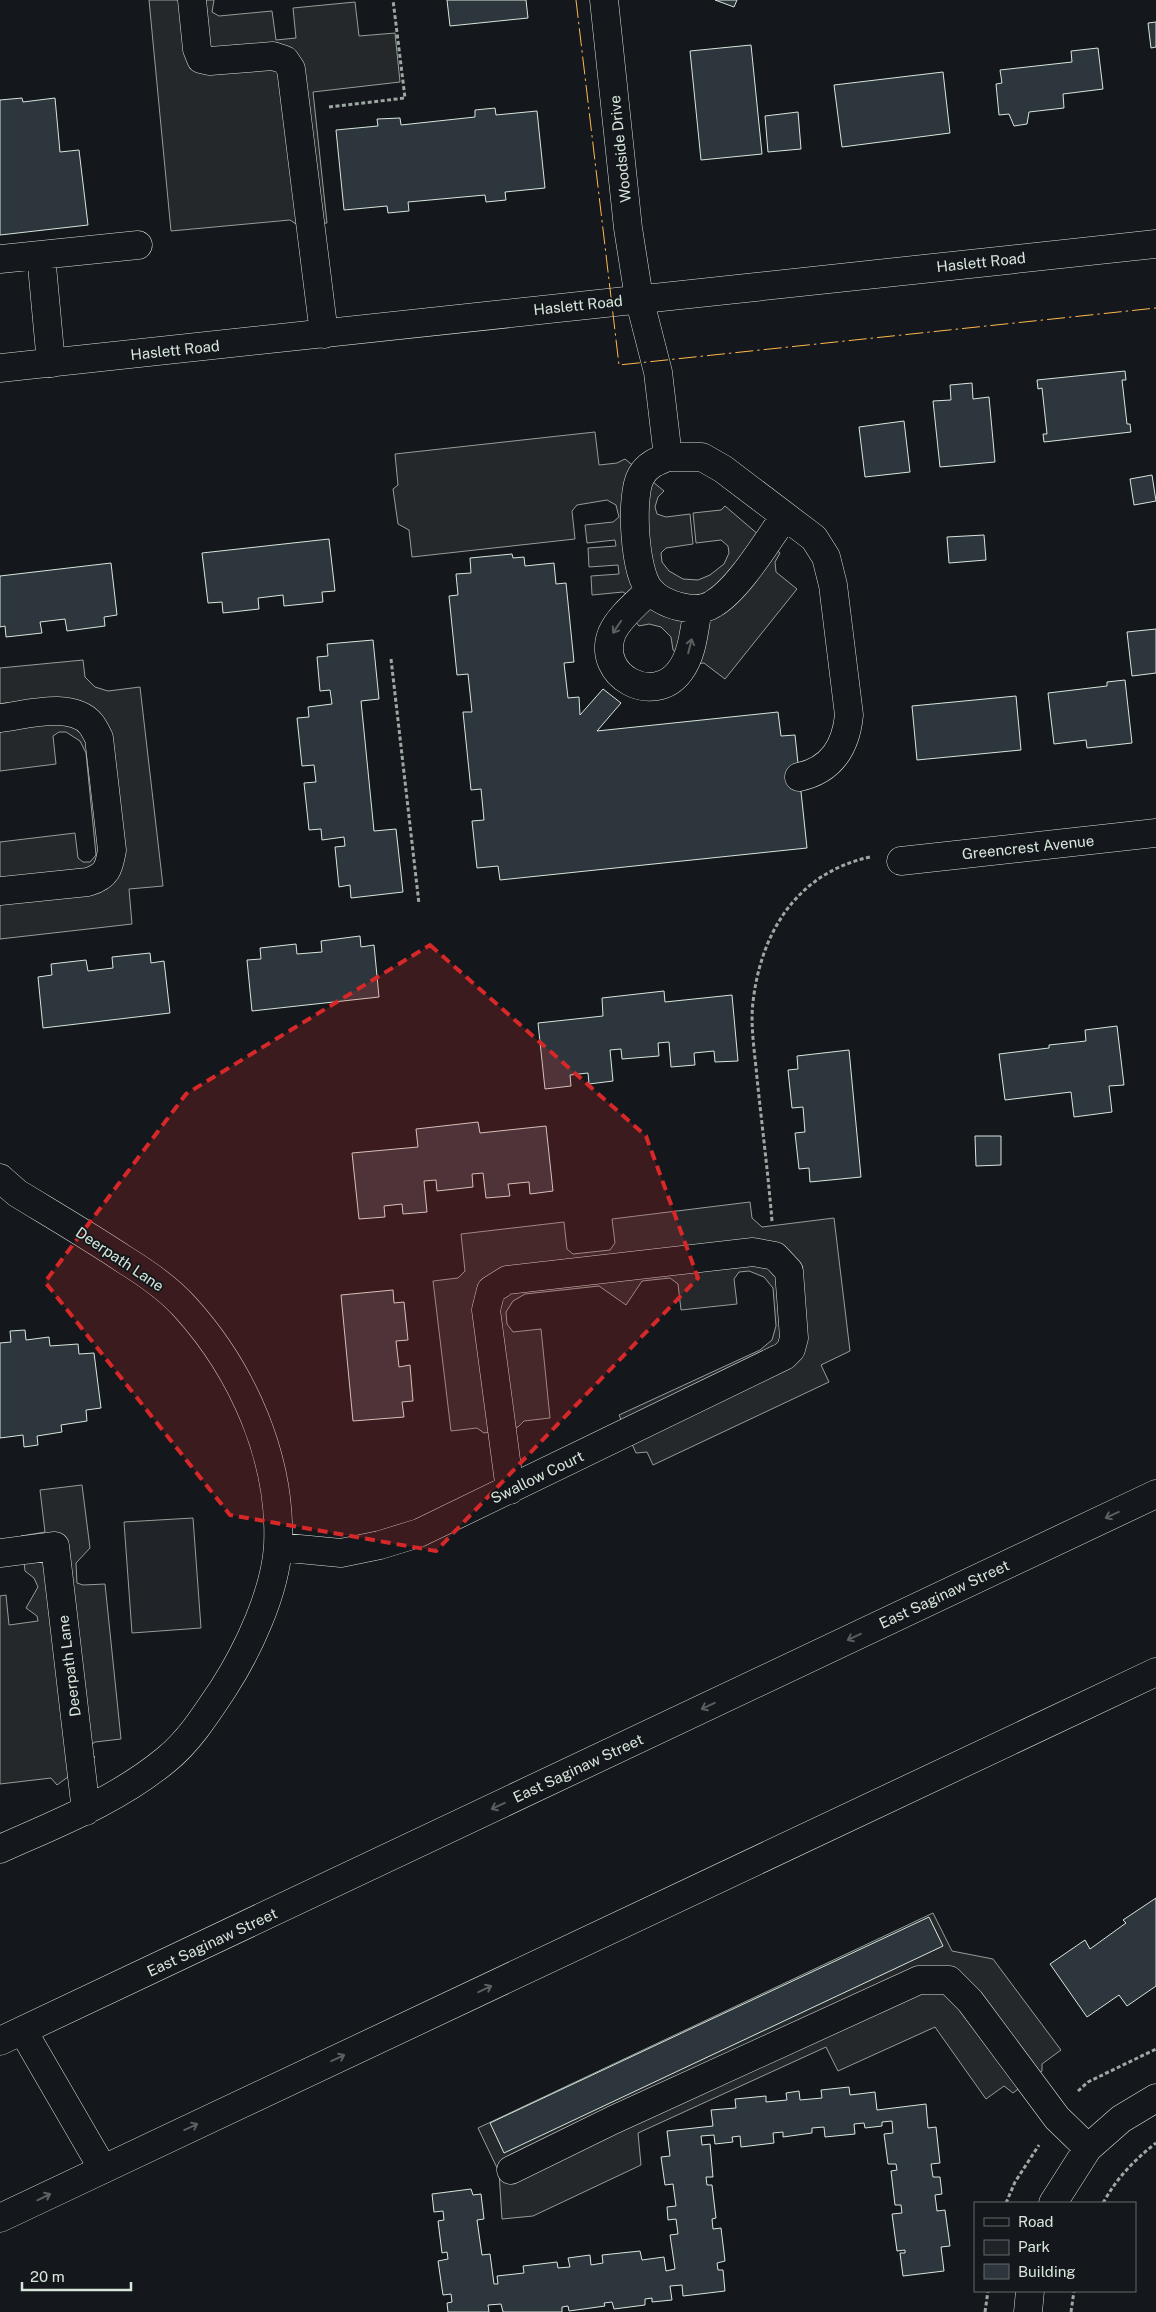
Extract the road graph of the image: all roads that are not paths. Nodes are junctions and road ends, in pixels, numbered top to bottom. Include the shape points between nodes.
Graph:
1 (192, 0) edge
2 (604, 0) edge
3 (138, 244) dead end
4 (1156, 244) edge
5 (41, 255) junction
6 (0, 259) edge
7 (639, 298) junction
8 (324, 334) junction
9 (51, 363) junction
10 (0, 368) edge
11 (668, 457) junction
12 (785, 516) junction
13 (650, 590) junction
14 (698, 609) junction
15 (0, 718) edge
16 (799, 777) dead end
17 (1156, 833) edge
18 (901, 860) road end
19 (0, 891) edge
20 (0, 1178) edge
21 (510, 1490) junction
22 (1156, 1494) edge
23 (278, 1547) junction
24 (0, 1553) edge
25 (1156, 1672) edge
26 (86, 1811) junction
27 (0, 1849) edge
28 (11, 2036) edge
29 (1156, 2098) edge
30 (1088, 2148) junction
31 (103, 2169) junction
32 (511, 2170) dead end
33 (1054, 2202) edge
34 (0, 2218) edge
35 (1030, 2292) edge
36 (1028, 2312) edge

1 - 8 main road via 196,49 201,59 273,56 285,60 291,69
2 - 7 main road, Woodside Drive via 628,228
3 - 5 main road
4 - 7 main road, Haslett Road
5 - 6 main road
5 - 9 main road
7 - 8 main road, Haslett Road
7 - 11 main road, Woodside Drive via 658,372
8 - 9 main road, Haslett Road
9 - 10 main road, Haslett Road
11 - 12 main road via 702,457
11 - 13 main road via 654,462 641,475 636,490 640,572
12 - 14 main road via 730,591 712,605
12 - 16 main road via 814,538 826,557 833,585 849,715 847,735 838,752 822,768
13 - 14 main road via 662,599
13 -> 14 main road via 619,622 609,646 610,659 616,671 636,686 662,686 682,669
15 - 19 main road via 59,712 77,714 91,724 99,738 112,850 109,866 100,878
17 - 18 main road, Greencrest Avenue
20 - 23 main road, Deerpath Lane via 17,1193 152,1278 185,1306 231,1369 250,1404 275,1496
21 - 21 main road, Swallow Court via 486,1310 491,1290 507,1280 753,1252 775,1256 789,1271 794,1338 784,1356
21 - 23 main road, Swallow Court via 419,1533 380,1545 341,1553
22 -> 28 main road, East Saginaw Street
23 - 26 main road, Deerpath Lane via 268,1596 252,1636 203,1719 168,1758 128,1789
24 - 26 main road, Deerpath Lane via 55,1546
31 -> 25 main road
26 - 27 main road, Deerpath Lane
28 - 31 main road
29 - 30 main road via 1121,2119
30 - 32 main road via 1057,2118 970,2001 950,1980 919,1980
30 - 33 main road
34 -> 31 main road
35 - 36 main road

